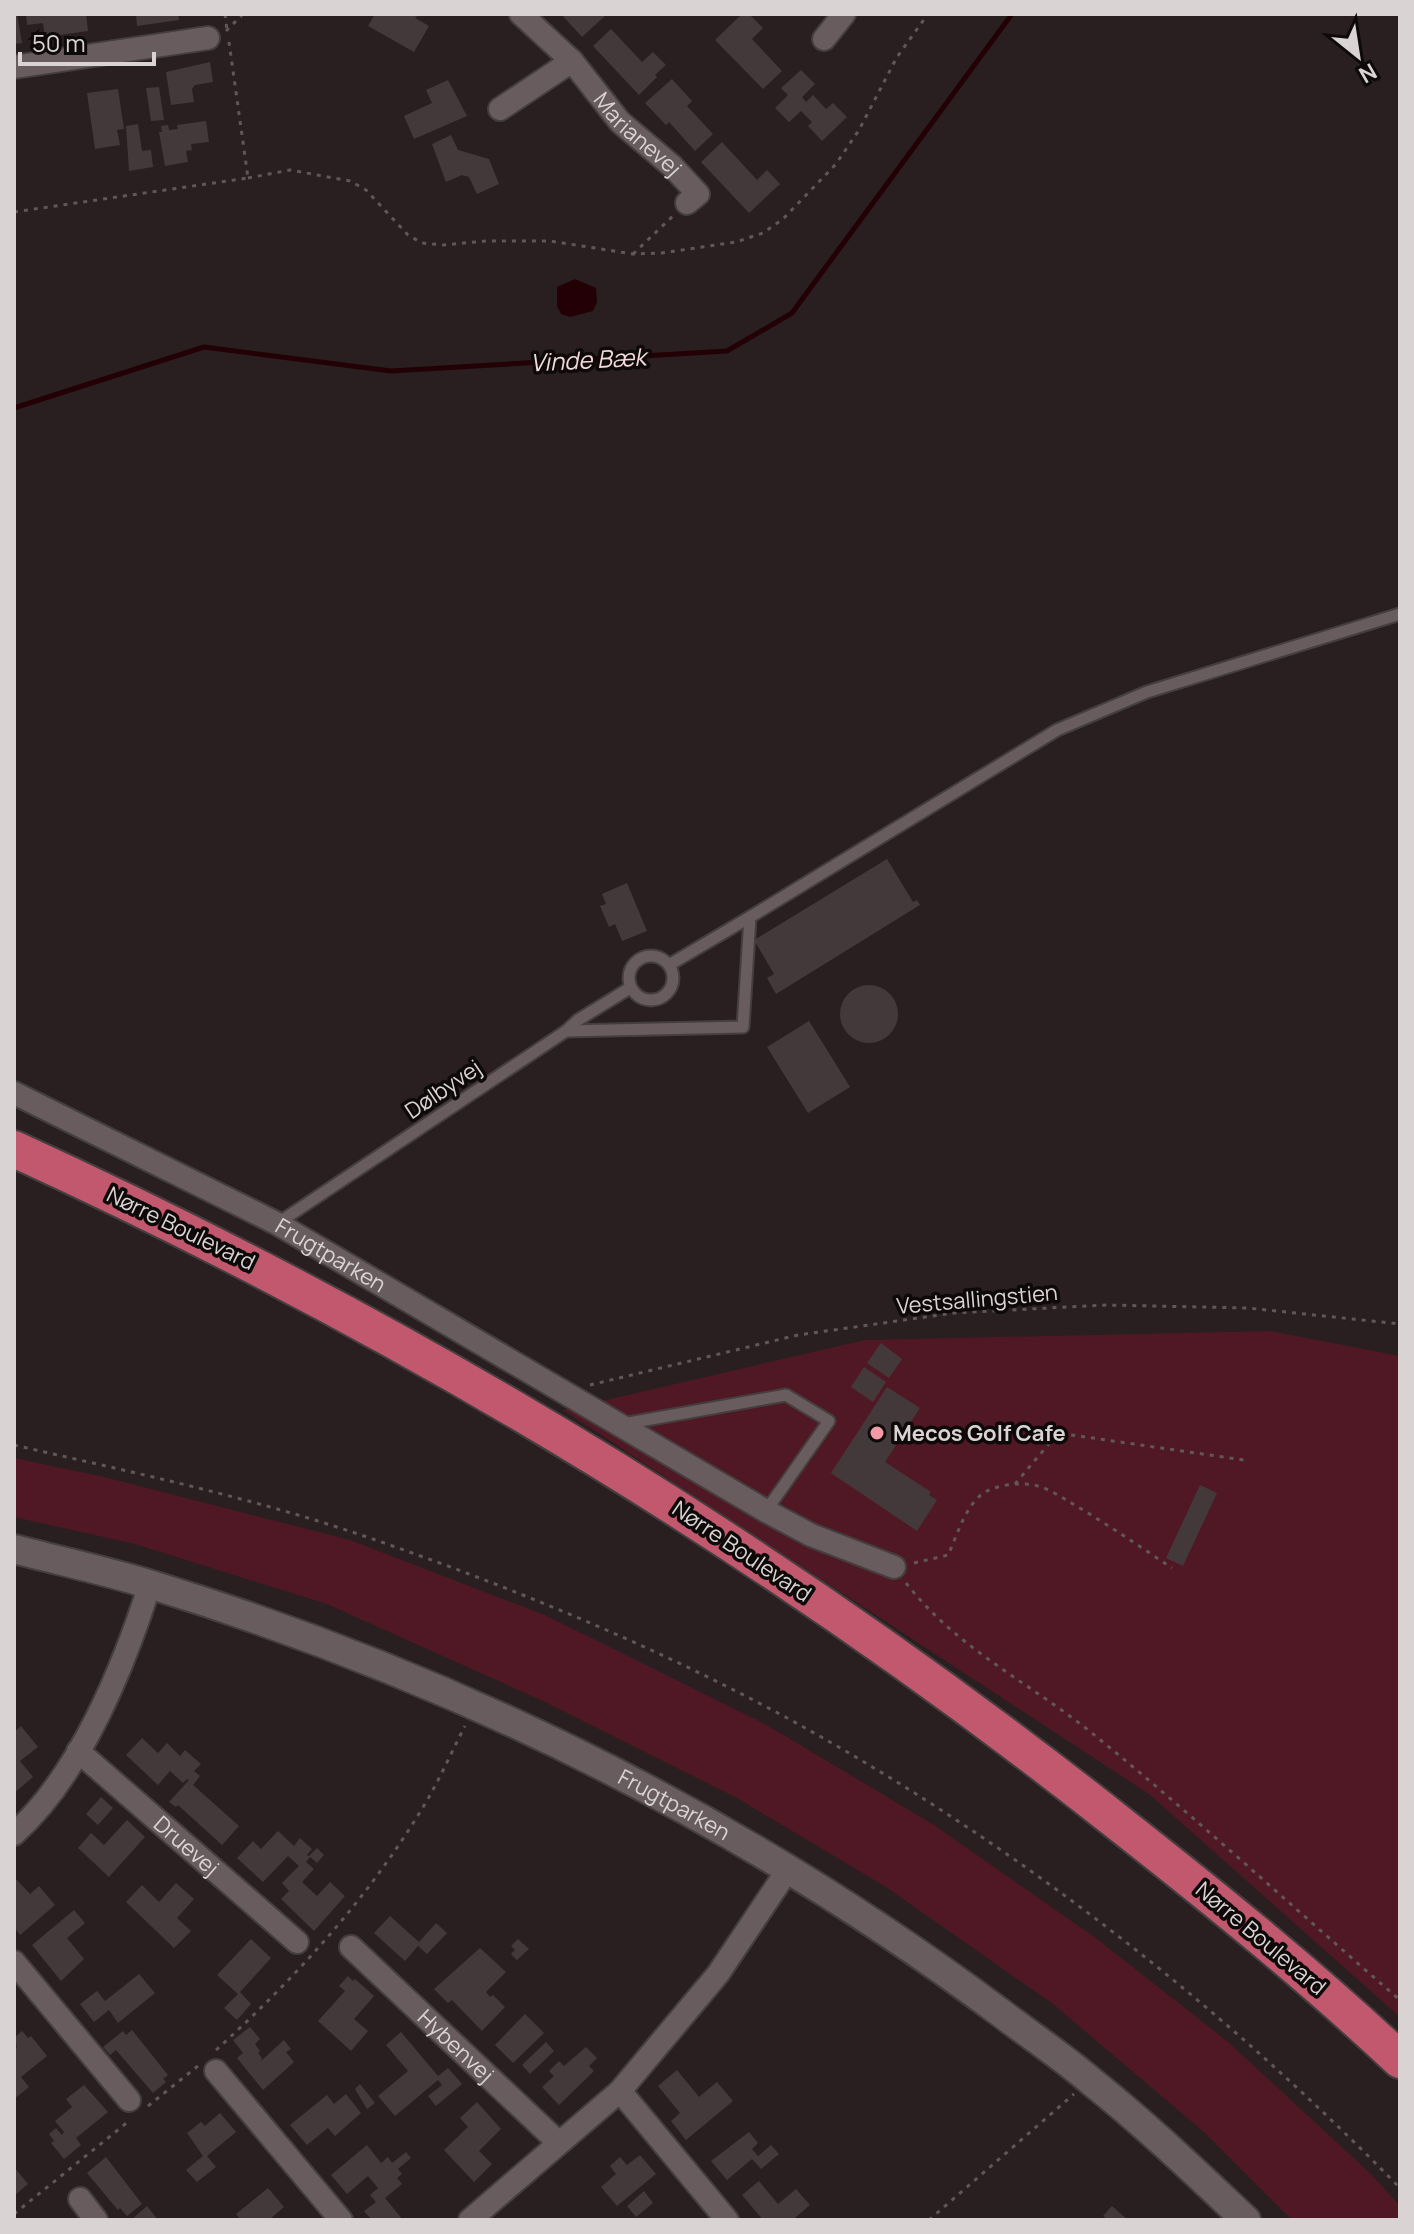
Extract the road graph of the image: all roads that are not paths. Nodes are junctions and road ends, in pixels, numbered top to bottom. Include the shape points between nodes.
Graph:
1 (521, 14) edge
2 (844, 14) edge
3 (218, 34) road end
4 (824, 39) dead end
5 (572, 61) junction
6 (14, 67) edge
7 (500, 109) dead end
8 (687, 203) road end
9 (1400, 614) edge
10 (750, 917) junction
11 (669, 965) junction
12 (630, 988) junction
13 (566, 1031) junction
14 (14, 1093) edge
15 (14, 1149) edge
16 (278, 1224) junction
17 (618, 1424) junction
18 (766, 1511) junction
19 (14, 1549) edge
20 (894, 1567) road end
21 (150, 1584) junction
22 (78, 1751) junction
23 (16, 1829) edge
24 (789, 1868) junction
25 (297, 1942) dead end
26 (351, 1947) dead end
27 (14, 1962) edge
28 (1400, 2060) edge
29 (216, 2071) dead end
30 (620, 2091) junction
31 (129, 2100) dead end
32 (559, 2143) junction
33 (80, 2199) dead end
34 (474, 2219) edge
35 (96, 2220) edge
36 (341, 2220) edge
37 (727, 2220) edge
38 (1246, 2220) edge

1 - 5 street, Marianevej
2 - 4 street
3 - 6 street
5 - 7 street
5 - 8 street, Marianevej via 620,122 698,194
9 - 10 lane via 1147,692 1057,730
10 - 11 lane
10 - 13 lane via 743,1027
11 - 12 lane via 660,957 639,958 631,966
11 - 12 lane via 671,988 662,998 650,1001
12 - 13 lane, Dølbyvej
13 - 16 lane, Dølbyvej
14 - 16 street, Frugtparken
15 - 28 highway, Nørre Boulevard via 307,1291 698,1520 917,1669 1065,1780 1207,1893
16 - 17 street, Frugtparken
17 - 18 street, Frugtparken
17 - 18 lane via 786,1395 829,1421
18 - 20 street, Frugtparken
19 - 21 street, Frugtparken
21 - 22 street via 128,1653
21 - 24 street, Frugtparken via 341,1649 476,1704 620,1774
22 - 23 street
22 - 25 street, Druevej
24 - 30 street via 718,1974
24 - 38 street, Frugtparken via 933,1962 1091,2080
26 - 32 street, Hybenvej
27 - 31 street
29 - 36 street
30 - 32 street
30 - 37 street
32 - 34 street
33 - 35 street

